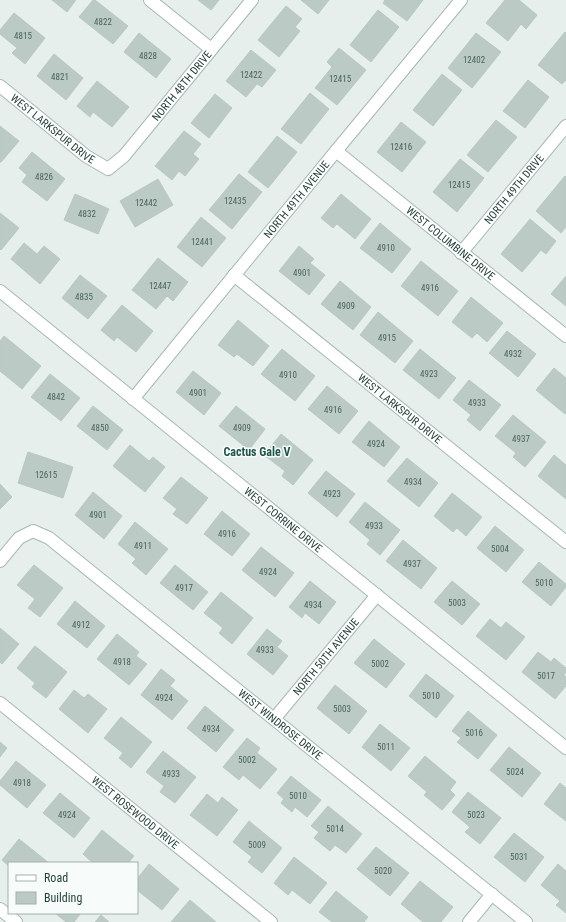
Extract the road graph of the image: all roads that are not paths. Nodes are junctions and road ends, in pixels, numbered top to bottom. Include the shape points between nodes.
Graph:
1 (150, 0) edge
2 (252, 0) edge
3 (461, 0) edge
4 (211, 49) junction
5 (0, 86) edge
6 (566, 126) edge
7 (336, 151) junction
8 (108, 168) joint
9 (461, 253) junction
10 (234, 275) junction
11 (2, 297) edge
12 (566, 336) edge
13 (133, 399) junction
14 (566, 542) edge
15 (0, 561) edge
16 (377, 595) junction
17 (0, 704) edge
18 (274, 719) junction
19 (566, 748) edge
20 (492, 894) junction
21 (0, 909) edge
22 (16, 922) edge
23 (271, 922) edge
24 (469, 922) edge
25 (526, 922) edge

1 - 4 street
2 - 4 street, NORTH 48TH DRIVE
3 - 7 street, NORTH 49TH AVENUE
4 - 8 street, NORTH 48TH DRIVE via 124,156
5 - 8 street, WEST LARKSPUR DRIVE via 86,156
6 - 9 street, NORTH 49TH DRIVE
7 - 9 street, WEST COLUMBINE DRIVE
7 - 10 street, NORTH 49TH AVENUE
9 - 12 street, WEST COLUMBINE DRIVE
10 - 13 street, NORTH 49TH AVENUE
10 - 14 street, WEST LARKSPUR DRIVE
11 - 13 street, WEST CORRINE DRIVE
13 - 16 street, WEST CORRINE DRIVE
15 - 18 street, WEST WINDROSE DRIVE via 19,538 33,531 49,538
16 - 18 street, NORTH 50TH AVENUE
16 - 19 street, WEST CORRINE DRIVE
17 - 23 street, WEST ROSEWOOD DRIVE
18 - 20 street, WEST WINDROSE DRIVE
20 - 24 street
20 - 25 street, WEST WINDROSE DRIVE
21 - 22 street

